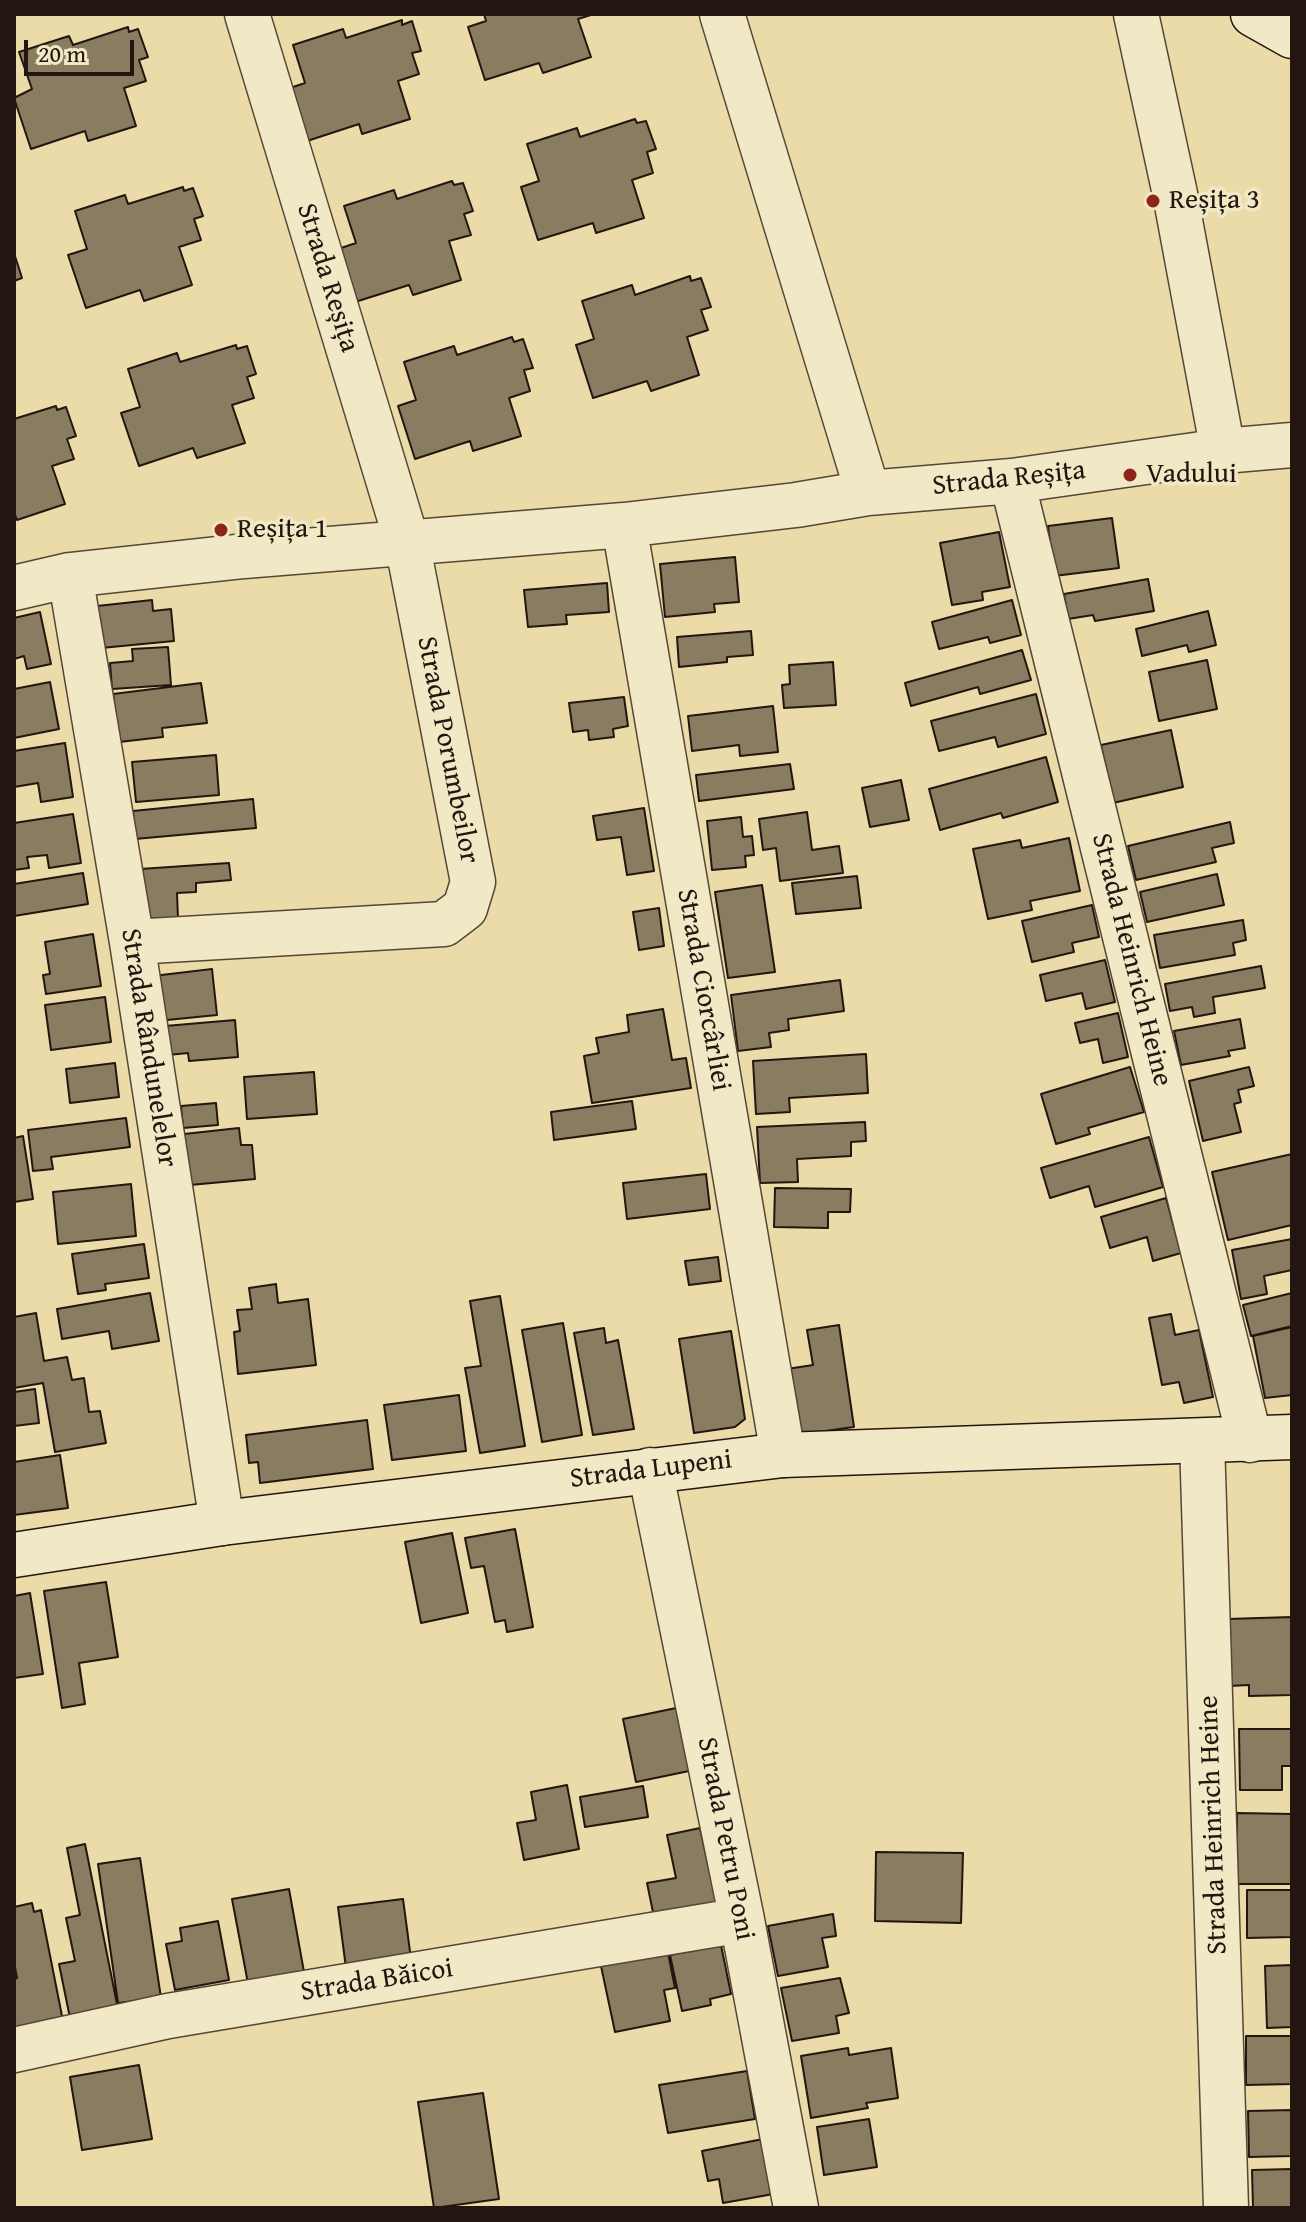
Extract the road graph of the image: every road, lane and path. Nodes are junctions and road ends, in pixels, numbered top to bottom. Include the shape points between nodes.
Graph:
1 (247, 14) edge
2 (722, 14) edge
3 (1136, 14) edge
4 (1253, 14) edge
5 (1292, 36) edge
6 (1292, 445) edge
7 (1223, 451) junction
8 (1012, 481) junction
9 (868, 493) junction
10 (624, 525) junction
11 (407, 542) junction
12 (70, 575) junction
13 (14, 588) edge
14 (132, 942) junction
15 (1271, 1439) edge
16 (1202, 1441) junction
17 (783, 1455) junction
18 (650, 1470) junction
19 (222, 1523) junction
20 (14, 1555) edge
21 (742, 1920) junction
22 (14, 2050) edge
23 (796, 2208) edge
24 (1226, 2208) edge

1 - 11 street, Strada Reșița
2 - 9 street
3 - 7 street
4 - 5 street
6 - 7 street, Strada Reșița
7 - 8 street, Strada Reșița
8 - 9 street, Strada Reșița
8 - 15 street, Strada Heinrich Heine
9 - 10 street, Strada Reșița
10 - 11 street, Strada Reșița
10 - 17 street, Strada Ciorcârliei
11 - 12 street, Strada Reșița
11 - 14 street, Strada Porumbeilor via 473,882 465,908 444,924
12 - 13 street, Strada Reșița
12 - 14 street, Strada Rândunelelor
14 - 19 street, Strada Rândunelelor
15 - 16 street, Strada Lupeni
16 - 17 street, Strada Lupeni
16 - 24 street, Strada Heinrich Heine
17 - 18 street, Strada Lupeni
18 - 19 street, Strada Lupeni
18 - 21 street, Strada Petru Poni
19 - 20 street, Strada Lupeni
21 - 22 street, Strada Băicoi via 168,2016
21 - 23 street, Strada Petru Poni

